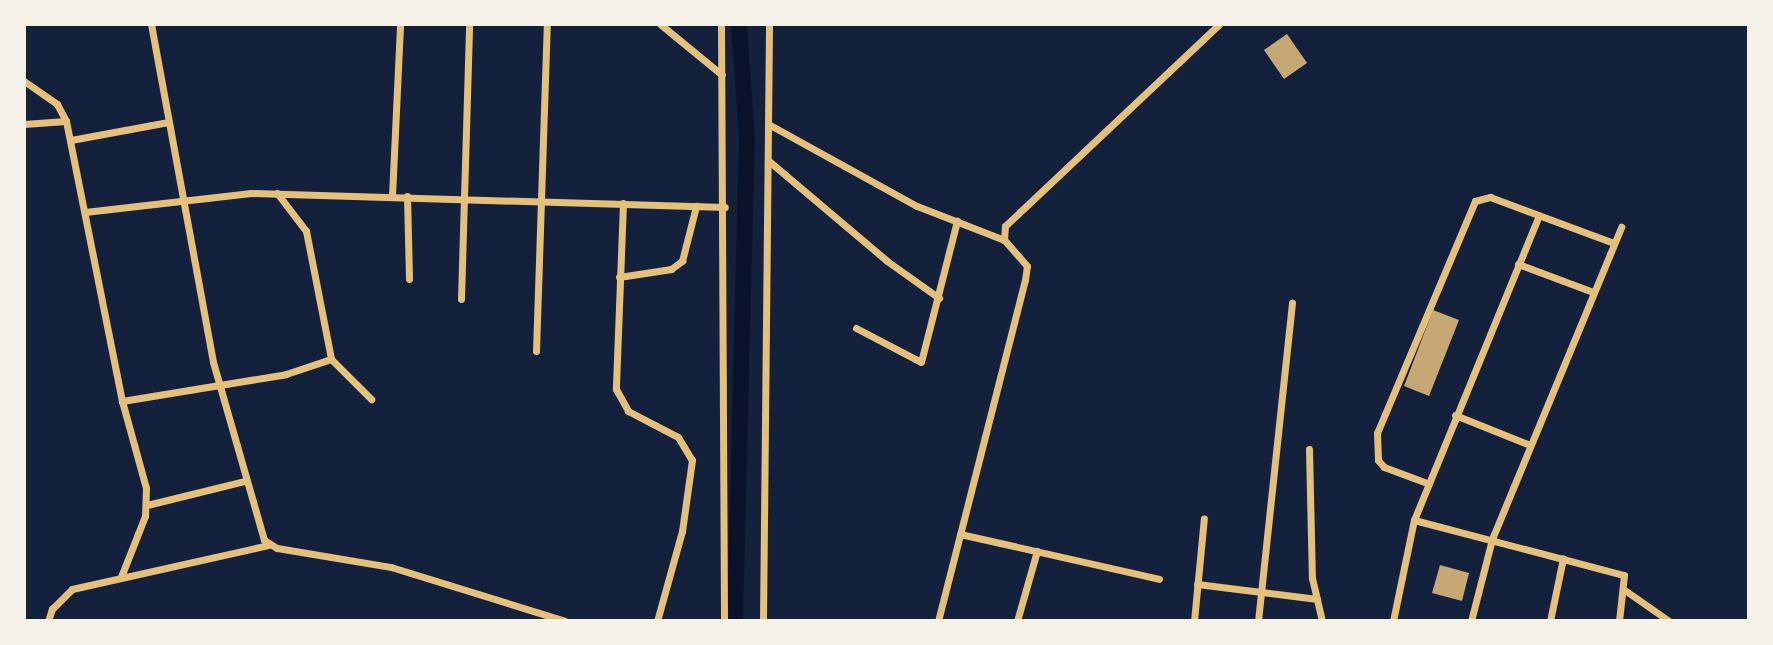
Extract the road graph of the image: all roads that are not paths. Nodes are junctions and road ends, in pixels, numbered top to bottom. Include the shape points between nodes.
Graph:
1 (151, 24) edge
2 (400, 24) edge
3 (469, 24) edge
4 (547, 24) edge
5 (660, 24) edge
6 (721, 24) edge
7 (769, 24) edge
8 (1219, 24) edge
9 (722, 75) junction
10 (24, 81) edge
11 (66, 121) junction
12 (168, 122) junction
13 (24, 124) edge
14 (770, 125) junction
15 (71, 140) junction
16 (770, 162) junction
17 (277, 193) junction
18 (392, 196) junction
19 (407, 196) junction
20 (462, 198) junction
21 (181, 199) junction
22 (540, 200) junction
23 (623, 203) junction
24 (696, 206) junction
25 (725, 207) junction
26 (85, 212) junction
27 (1538, 217) junction
28 (957, 221) junction
29 (1621, 227) dead end
30 (1004, 240) junction
31 (1614, 243) junction
32 (1518, 264) junction
33 (619, 277) junction
34 (409, 279) dead end
35 (1593, 292) junction
36 (939, 298) junction
37 (461, 299) dead end
38 (1292, 303) dead end
39 (856, 328) dead end
40 (536, 351) dead end
41 (331, 359) junction
42 (219, 384) junction
43 (371, 399) dead end
44 (122, 401) junction
45 (1455, 415) junction
46 (1530, 445) junction
47 (1309, 449) dead end
48 (245, 481) junction
49 (1427, 483) junction
50 (147, 505) junction
51 (1204, 518) dead end
52 (1414, 520) junction
53 (960, 534) junction
54 (1492, 539) junction
55 (269, 545) junction
56 (1037, 551) junction
57 (1563, 558) junction
58 (121, 577) junction
59 (1159, 579) dead end
60 (1197, 584) junction
61 (1626, 591) junction
62 (1262, 592) junction
63 (1317, 599) junction
64 (48, 621) edge
65 (565, 621) edge
66 (657, 621) edge
67 (724, 621) edge
68 (763, 621) edge
69 (938, 621) edge
70 (1017, 621) edge
71 (1194, 621) edge
72 (1258, 621) edge
73 (1322, 621) edge
74 (1393, 621) edge
75 (1471, 621) edge
76 (1550, 621) edge
77 (1619, 621) edge
78 (1669, 621) edge

1 - 12 street
2 - 18 street
3 - 20 street
4 - 22 street
5 - 9 street
6 - 9 street
7 - 14 street
8 - 30 street via 1005,226
9 - 25 street
10 - 11 street via 57,104
11 - 13 street
11 - 15 street
12 - 15 street
12 - 21 street
14 - 16 street
14 - 28 street via 917,206
15 - 26 street
16 - 36 street
16 - 68 street
17 - 18 street
17 - 21 street
17 - 41 street via 306,231
18 - 19 street
19 - 20 street
19 - 34 street
20 - 22 street
20 - 37 street
21 - 26 street
21 - 42 street
22 - 23 street
22 - 40 street
23 - 24 street
23 - 33 street
24 - 25 street
24 - 33 street via 682,261 671,269
25 - 67 street
26 - 44 street
27 - 31 street
27 - 32 street
27 - 49 street via 1490,197 1475,201 1384,415 1377,433 1378,460 1391,471
28 - 30 street
28 - 36 street
29 - 31 street
30 - 53 street via 1024,259 1025,280
31 - 35 street
32 - 35 street
32 - 45 street
33 - 66 street via 619,401 678,437 692,460 682,531
35 - 46 street
36 - 39 street via 921,362
38 - 62 street
41 - 42 street via 286,374
41 - 43 street
42 - 44 street
42 - 48 street
44 - 50 street
45 - 46 street
45 - 49 street
46 - 54 street
47 - 63 street
48 - 50 street
48 - 55 street via 259,533
49 - 52 street
50 - 58 street
51 - 60 street
52 - 54 street
52 - 74 street
53 - 56 street
53 - 69 street
54 - 57 street
54 - 75 street
55 - 58 street
55 - 65 street via 391,567
56 - 59 street
56 - 70 street
57 - 61 street via 1624,575
57 - 76 street
58 - 64 street via 72,589
60 - 62 street
60 - 71 street
61 - 77 street
61 - 78 street
62 - 63 street
62 - 72 street
63 - 73 street

